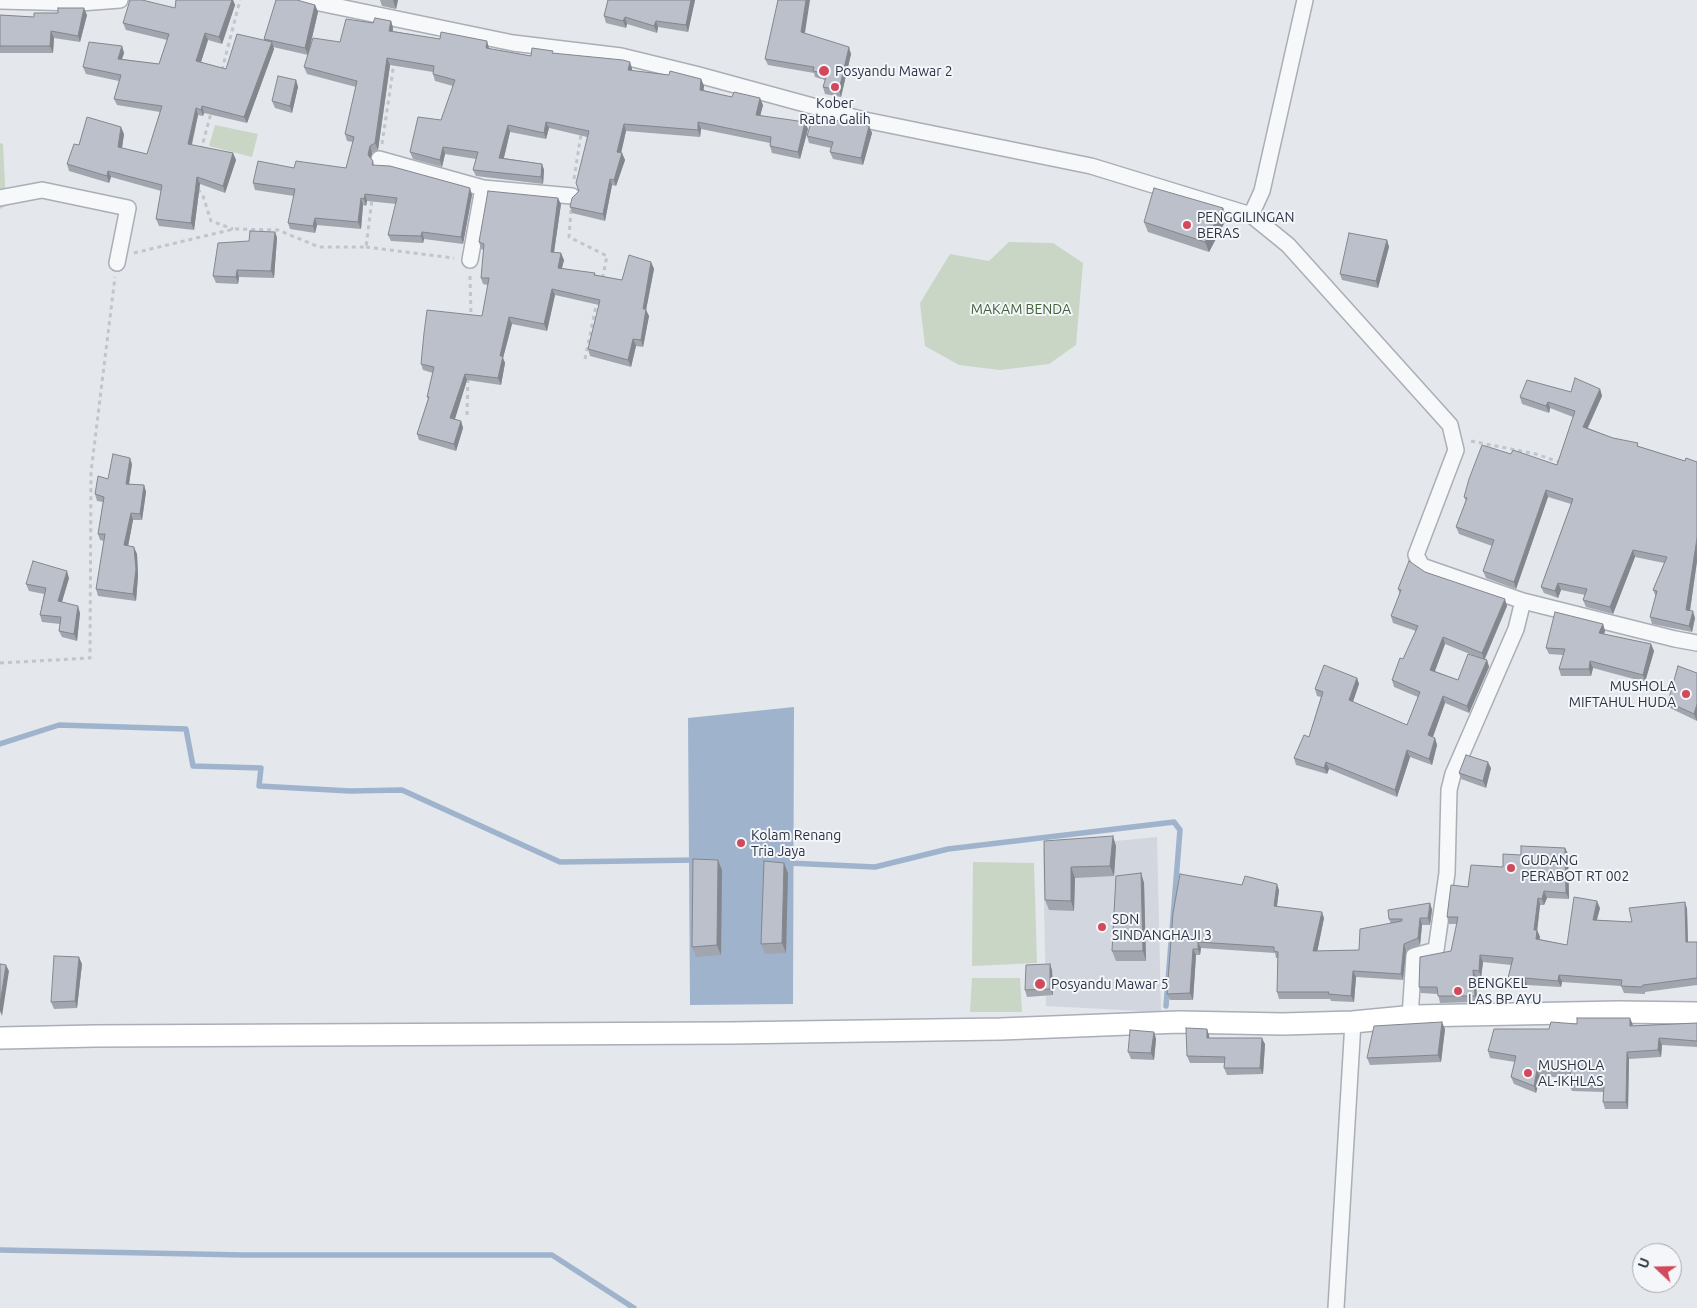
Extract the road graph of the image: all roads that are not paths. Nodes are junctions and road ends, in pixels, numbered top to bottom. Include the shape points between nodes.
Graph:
1 (120, 0) edge
2 (305, 0) edge
3 (1305, 0) edge
4 (0, 1) edge
5 (325, 2) edge
6 (379, 159) road end
7 (483, 188) junction
8 (572, 196) edge
9 (0, 198) edge
10 (1251, 215) junction
11 (470, 260) road end
12 (118, 263) road end
13 (1523, 602) junction
14 (1697, 643) edge
15 (1697, 1013) edge
16 (1410, 1017) junction
17 (1353, 1022) junction
18 (0, 1038) edge
19 (1336, 1308) edge

1 - 4 street via 80,3
2 - 5 street
3 - 10 street via 1262,191
5 - 10 street via 513,43 639,61 696,74 860,119 1091,166
6 - 7 street
7 - 8 street
7 - 11 street
9 - 12 street via 42,190 128,208
10 - 13 street via 1288,245 1450,425 1456,450 1416,555 1422,566
13 - 14 street
13 - 16 street via 1516,629 1453,774 1449,790 1447,873 1436,950 1414,956
15 - 16 street
16 - 17 street
17 - 18 street via 1179,1022 1001,1029 730,1033
17 - 19 street

